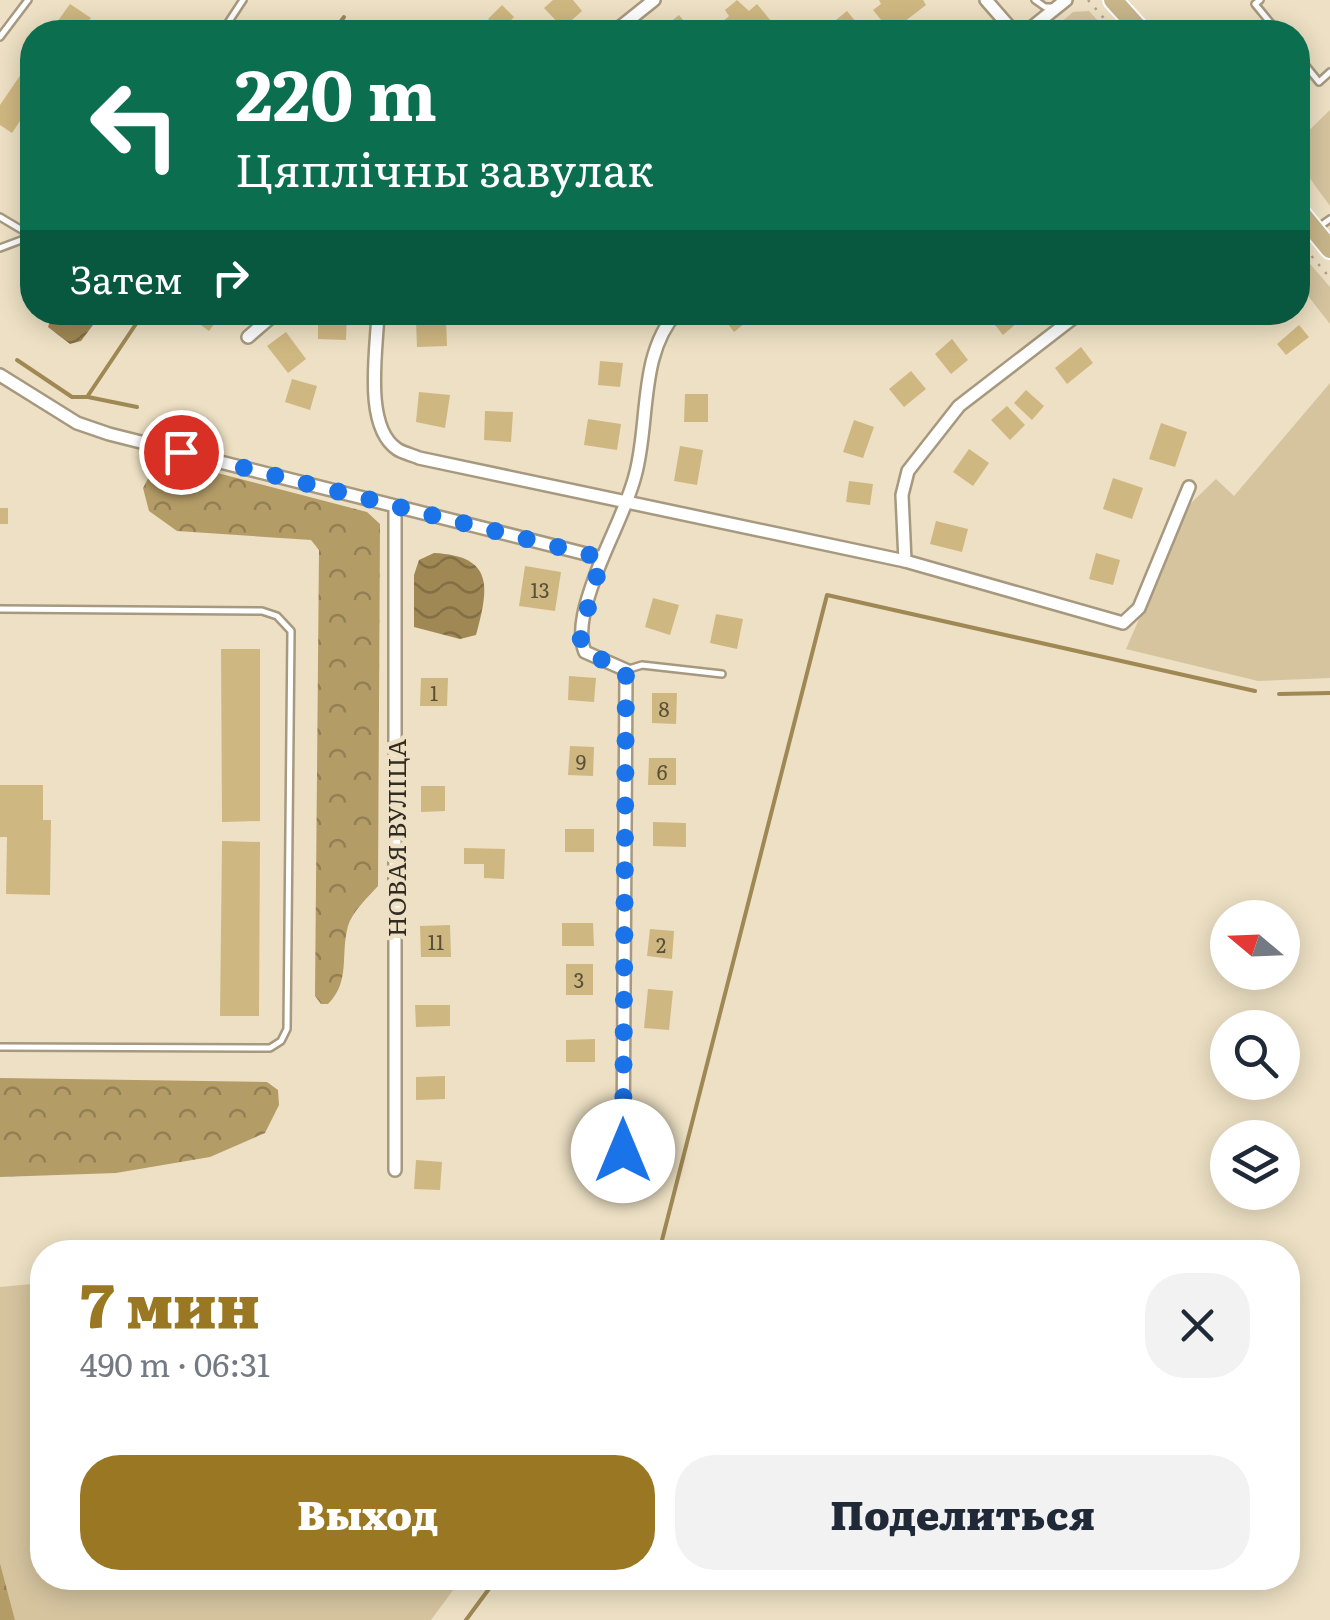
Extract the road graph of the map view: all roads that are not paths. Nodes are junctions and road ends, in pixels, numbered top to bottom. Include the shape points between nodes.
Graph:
1 (28, 0) edge
2 (654, 0) edge
3 (986, 0) edge
4 (1035, 0) edge
5 (1113, 0) edge
6 (1260, 0) edge
7 (1062, 3) edge
8 (629, 20) edge
9 (1004, 20) edge
10 (1041, 20) edge
11 (1131, 20) edge
12 (1268, 20) edge
13 (0, 36) edge
14 (1310, 71) edge
15 (1330, 72) edge
16 (261, 325) edge
17 (378, 325) edge
18 (666, 325) edge
19 (1064, 325) edge
20 (248, 337) dead end
21 (0, 374) edge
22 (1189, 487) dead end
23 (625, 502) junction
24 (395, 507) junction
25 (602, 558) junction
26 (905, 561) junction
27 (0, 609) edge
28 (626, 670) junction
29 (722, 674) dead end
30 (0, 1047) edge
31 (623, 1151) dead end
32 (395, 1170) dead end

1 - 13 lane
2 - 8 street
3 - 9 street
4 - 7 lane via 1045,7
5 - 11 main road
6 - 12 lane via 1255,4
7 - 10 street
14 - 15 lane via 1319,82
16 - 20 street
17 - 23 street via 375,416 397,449
18 - 23 street via 655,347
19 - 26 street via 959,406 908,471 902,495
21 - 24 street via 77,423
22 - 26 street via 1139,608 1123,622
23 - 25 street
23 - 26 street
24 - 25 street
24 - 32 street, НОВАЯ ВУЛІЦА
25 - 28 street via 582,646 591,657
27 - 30 lane via 262,611 291,631 287,1029 281,1041 270,1048
28 - 29 lane via 642,665
28 - 31 street

